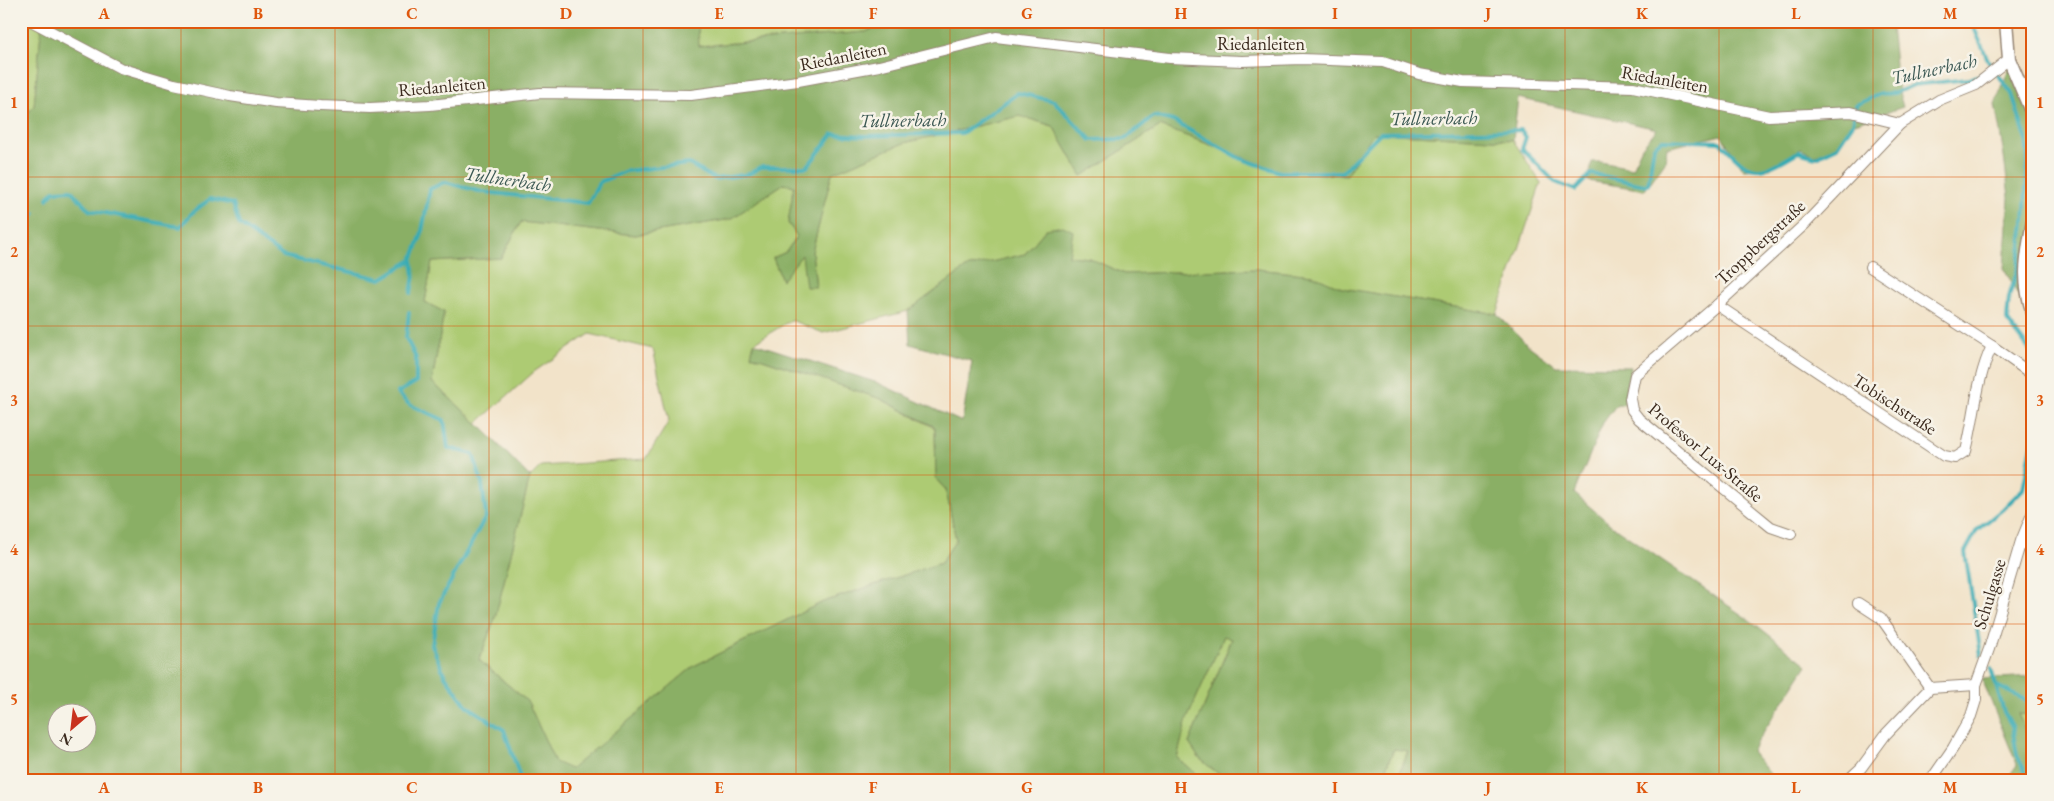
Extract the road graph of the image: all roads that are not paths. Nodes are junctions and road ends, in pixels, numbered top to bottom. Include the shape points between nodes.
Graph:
1 (31, 21) edge
2 (2006, 21) edge
3 (2005, 62) junction
4 (2033, 116) edge
5 (1900, 124) junction
6 (2033, 221) edge
7 (1870, 267) dead end
8 (1717, 305) junction
9 (2033, 313) edge
10 (1992, 346) junction
11 (1635, 375) joint
12 (2033, 375) edge
13 (2033, 512) edge
14 (1791, 534) dead end
15 (1858, 603) dead end
16 (1976, 686) junction
17 (1930, 688) junction
18 (1848, 780) edge
19 (1931, 780) edge

1 - 5 street, Riedanleiten via 120,68 230,96 320,106 430,105 540,93 691,95 879,66 996,37 1170,58 1382,62 1419,74 1463,82 1633,87 1769,116 1856,113
2 - 3 street
3 - 4 street
3 - 5 street via 1976,85 1939,100
5 - 8 street, Troppbergstraße via 1804,224
6 - 9 street via 2025,263 2027,295
7 - 10 street
8 - 10 street, Tobischstraße via 1944,456 1955,458 1966,451 1977,389
8 - 11 street, Troppbergstraße
10 - 12 street
11 - 14 street, Professor Lux-Straße via 1630,399 1638,419 1770,527
13 - 16 street, Schulgasse
15 - 17 street via 1882,618
16 - 17 street
16 - 19 street, Schulgasse via 1976,700 1970,716
17 - 18 street

